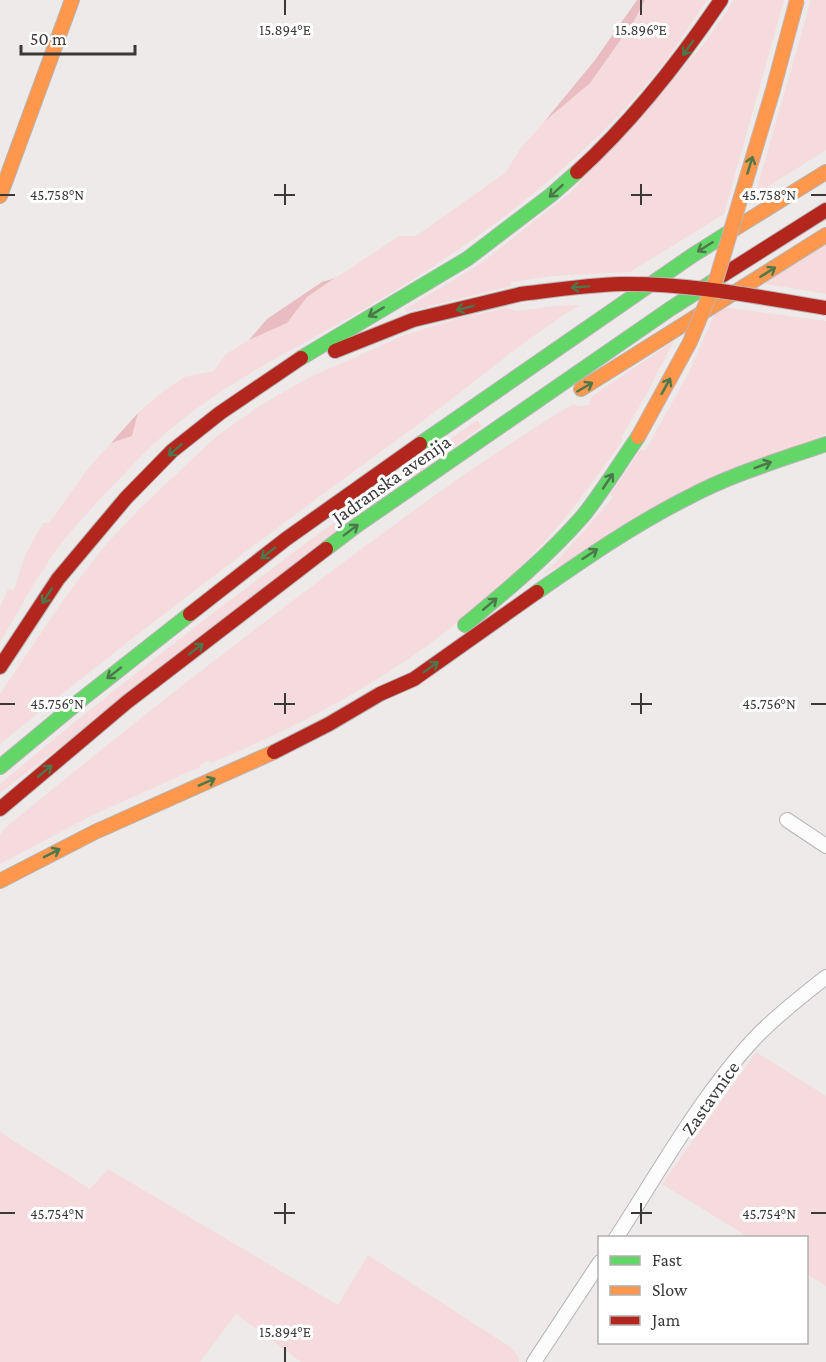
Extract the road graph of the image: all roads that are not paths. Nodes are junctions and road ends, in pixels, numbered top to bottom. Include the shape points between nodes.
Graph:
1 (72, 0) edge
2 (721, 0) edge
3 (798, 0) edge
4 (826, 172) edge
5 (1, 187) edge
6 (759, 197) dead end
7 (826, 210) edge
8 (826, 235) edge
9 (605, 299) dead end
10 (826, 308) edge
11 (528, 351) dead end
12 (486, 397) junction
13 (220, 413) junction
14 (513, 419) junction
15 (826, 444) edge
16 (0, 667) edge
17 (380, 694) junction
18 (0, 767) edge
19 (0, 809) edge
20 (787, 820) dead end
21 (826, 846) edge
22 (0, 881) edge
23 (826, 977) edge
24 (617, 1236) edge
25 (598, 1265) edge
26 (534, 1362) edge

1 - 5 main road
2 -> 13 main road via 646,100 551,195 467,259 299,359
17 -> 3 main road, bridge via 512,586 559,541 596,498 638,437 690,342 717,277
4 -> 12 main road, Jadranska avenija via 693,255
6 - 9 main road
7 - 14 main road, Jadranska avenija via 670,309
14 -> 8 main road via 582,389
10 -> 13 main road, bridge via 720,292 622,284 521,294 379,332 303,366
11 - 12 main road
12 -> 18 main road, Jadranska avenija via 286,539
13 -> 16 main road via 172,451 126,498 57,579
19 -> 14 main road, Jadranska avenija via 127,702 357,526
17 -> 15 main road via 414,679 636,526 744,472
22 -> 17 main road via 95,832 266,756
20 - 21 street
23 - 24 street, Zastavnice via 776,1017 737,1058
25 - 26 street

